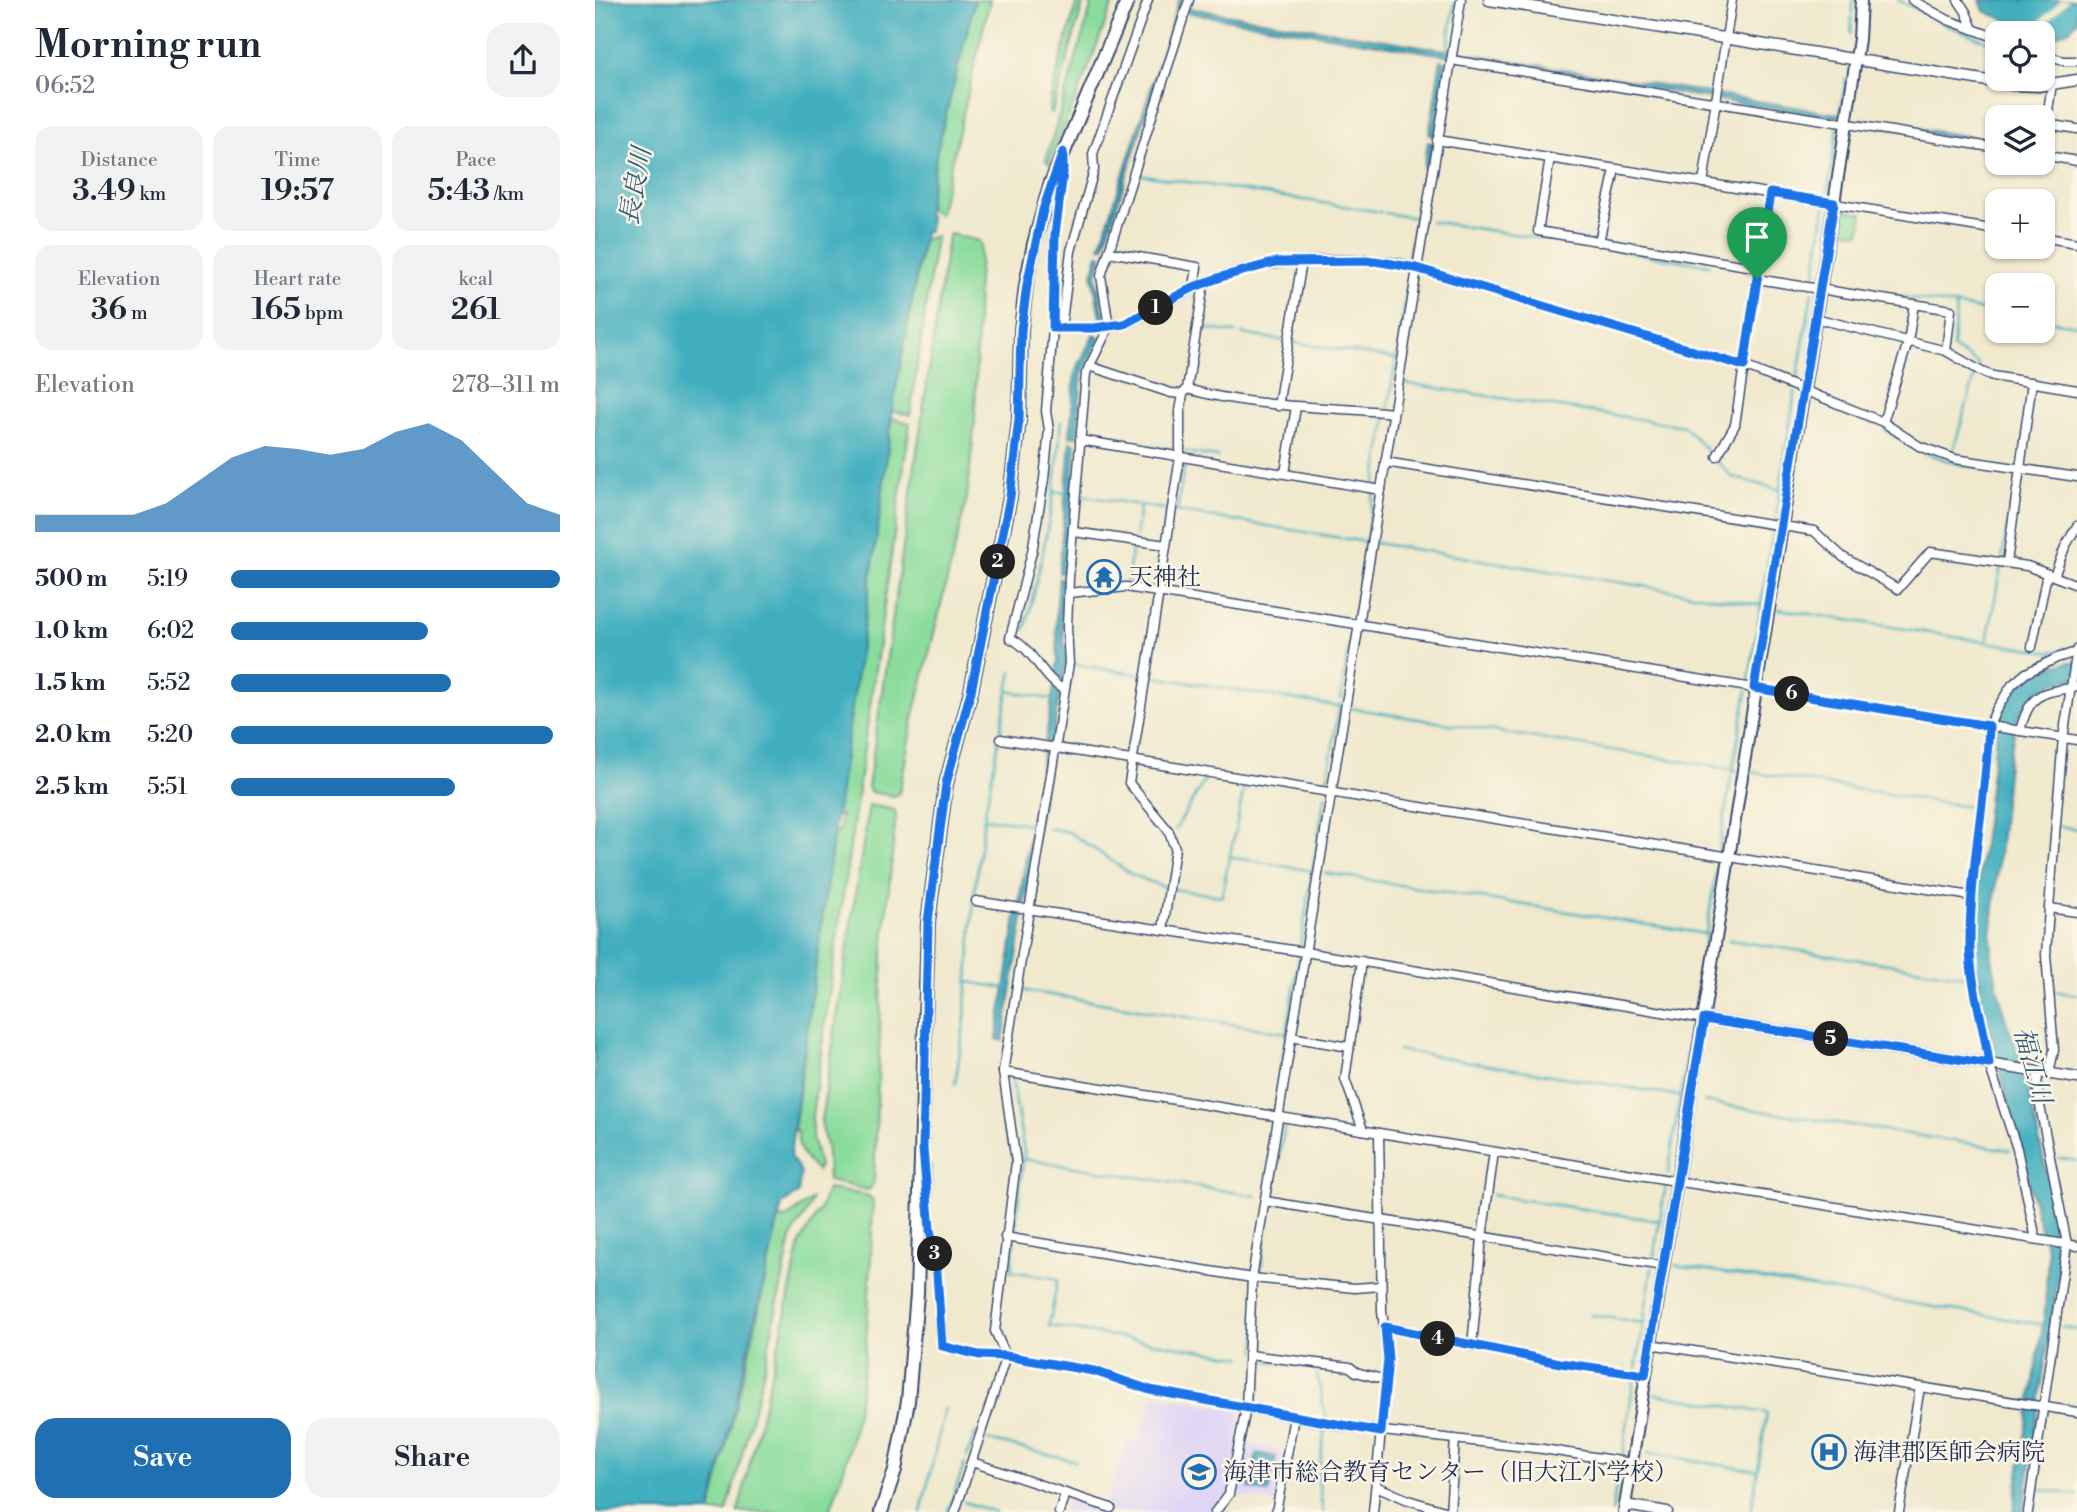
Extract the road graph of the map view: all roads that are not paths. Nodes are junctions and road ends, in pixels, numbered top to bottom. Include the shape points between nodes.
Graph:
1 (1128, 0) edge
2 (1147, 0) edge
3 (1189, 0) edge
4 (1461, 0) edge
5 (1489, 0) edge
6 (1732, 0) edge
7 (1861, 0) edge
8 (1912, 0) edge
9 (1958, 0) edge
10 (1973, 29) junction
11 (1985, 34) edge
12 (1726, 38) junction
13 (1856, 59) junction
14 (2055, 59) edge
15 (1451, 60) junction
16 (2077, 61) edge
17 (2077, 79) edge
18 (1985, 80) edge
19 (2055, 84) edge
20 (2051, 91) edge
21 (1716, 99) junction
22 (1846, 124) junction
23 (2077, 129) edge
24 (1437, 140) junction
25 (1985, 146) edge
26 (1063, 152) junction
27 (2055, 157) edge
28 (1550, 158) junction
29 (2077, 161) edge
30 (1615, 169) junction
31 (1703, 183) junction
32 (1770, 193) junction
33 (1834, 203) junction
34 (1985, 228) edge
35 (2055, 239) edge
36 (1599, 242) junction
37 (2077, 243) edge
38 (1109, 252) junction
39 (1301, 261) junction
40 (1416, 268) junction
41 (1759, 268) junction
42 (1757, 279) junction
43 (1204, 283) junction
44 (1194, 287) junction
45 (1819, 289) junction
46 (1914, 304) junction
47 (1815, 318) junction
48 (1109, 327) junction
49 (1057, 328) junction
50 (1908, 342) junction
51 (1946, 351) junction
52 (1089, 366) junction
53 (1744, 366) junction
54 (2032, 382) junction
55 (1804, 389) junction
56 (2077, 390) edge
57 (1185, 391) junction
58 (1278, 406) junction
59 (1296, 407) junction
60 (1393, 413) junction
61 (1883, 422) junction
62 (1080, 440) junction
63 (1717, 456) dead end
64 (1180, 457) junction
65 (1385, 462) junction
66 (2019, 469) junction
67 (1285, 473) junction
68 (2077, 477) edge
69 (1381, 490) junction
70 (1780, 526) junction
71 (2077, 527) edge
72 (1074, 532) junction
73 (1166, 545) junction
74 (2007, 562) junction
75 (2050, 575) junction
76 (2077, 585) edge
77 (1160, 592) junction
78 (1069, 593) junction
79 (1359, 623) junction
80 (2032, 647) dead end
81 (2076, 652) edge
82 (2072, 687) edge
83 (1754, 688) junction
84 (1064, 690) junction
85 (1990, 727) junction
86 (2018, 731) junction
87 (2063, 738) junction
88 (1001, 739) dead end
89 (2077, 740) edge
90 (1055, 747) junction
91 (1132, 760) junction
92 (1332, 793) junction
93 (1729, 856) junction
94 (1971, 896) junction
95 (976, 901) dead end
96 (1028, 908) junction
97 (2049, 908) junction
98 (2077, 912) edge
99 (1163, 930) junction
100 (1305, 952) junction
101 (1362, 961) junction
102 (1704, 1019) junction
103 (1291, 1037) junction
104 (1349, 1047) junction
105 (1991, 1064) junction
106 (1003, 1072) junction
107 (2044, 1073) junction
108 (2077, 1078) edge
109 (1278, 1116) junction
110 (1363, 1130) junction
111 (1379, 1133) junction
112 (923, 1149) junction
113 (1494, 1152) junction
114 (1677, 1181) junction
115 (1265, 1201) junction
116 (1380, 1220) junction
117 (1011, 1238) junction
118 (1482, 1238) junction
119 (2038, 1240) junction
120 (2065, 1244) junction
121 (2077, 1246) edge
122 (1663, 1266) junction
123 (1252, 1278) junction
124 (1381, 1286) junction
125 (1385, 1327) junction
126 (1650, 1344) junction
127 (1472, 1346) junction
128 (1249, 1355) junction
129 (1006, 1356) junction
130 (1645, 1375) junction
131 (1386, 1380) junction
132 (1920, 1387) junction
133 (2043, 1407) junction
134 (1246, 1408) junction
135 (2077, 1412) edge
136 (1294, 1417) junction
137 (1381, 1432) junction
138 (1455, 1440) junction
139 (972, 1462) junction
140 (1632, 1463) junction
141 (1376, 1486) junction
142 (1065, 1493) junction
143 (1111, 1508) dead end
144 (1624, 1509) edge
145 (881, 1512) edge
146 (955, 1512) edge
147 (1059, 1512) edge
148 (1215, 1512) edge
149 (1276, 1512) edge
150 (1373, 1512) edge
151 (1449, 1512) edge
152 (1667, 1512) edge
153 (1899, 1512) edge
154 (2028, 1512) edge

1 - 26 main road
2 - 49 street via 1093,154 1094,170 1071,251
3 - 38 street
4 - 15 street
5 - 12 street
6 - 12 street
7 - 13 main road
8 - 10 street
9 - 10 street
10 - 11 street
12 - 13 street
12 - 21 street
13 - 18 street
13 - 22 main road
14 - 16 street
15 - 21 street
15 - 24 street
17 - 19 street
20 - 23 street via 2046,124
21 - 22 street
21 - 31 street
22 - 25 street
22 - 33 main road
24 - 28 street
24 - 40 street
26 - 49 street via 1055,234
26 - 112 main road via 1037,232 1027,285 1010,497 971,691 946,784 937,844 928,922
27 - 29 street
28 - 30 street
28 - 36 street via 1538,232
30 - 31 street
30 - 36 street
31 - 32 street
32 - 33 street
32 - 41 street
33 - 34 street
33 - 45 main road
35 - 37 street
36 - 41 street
38 - 44 street via 1197,267
38 - 48 street via 1101,276
39 - 40 street via 1375,261
39 - 43 street via 1276,262
39 - 58 street
40 - 53 street
40 - 60 street
41 - 42 street
42 - 45 street
42 - 53 street
43 - 44 street
43 - 57 street
44 - 48 street via 1124,324
45 - 46 street
45 - 47 main road
46 - 50 street
46 - 51 street via 1951,310
47 - 50 street
47 - 55 main road
48 - 49 street
48 - 52 street
49 - 84 street via 1046,411 1049,430 1044,479 1032,552 1010,638
50 - 51 street
50 - 61 street
51 - 54 street via 1982,372
52 - 57 street via 1171,393
52 - 62 street
53 - 55 street
53 - 63 street via 1735,425
54 - 56 street
54 - 66 street
55 - 61 street
55 - 70 main road
57 - 58 street
57 - 64 street
58 - 59 street
59 - 60 street
59 - 67 street
60 - 65 street
61 - 66 street via 1931,451
62 - 64 street
62 - 72 street
64 - 67 street
64 - 73 street
65 - 69 street
65 - 70 street
66 - 68 street
66 - 74 street
67 - 69 street
69 - 79 street
70 - 74 street via 1814,531 1843,557 1898,589 1930,552
70 - 83 main road
71 - 75 street
72 - 73 street
72 - 78 street
73 - 77 street
74 - 75 street
75 - 76 street
75 - 80 street
77 - 78 street via 1126,587
77 - 79 street
77 - 91 street
78 - 84 street via 1069,663
79 - 83 street
79 - 92 street
81 - 82 street
81 - 85 street via 2026,673 2002,699
82 - 86 street via 2054,689 2034,701
82 - 87 street
83 - 85 street
83 - 93 main road
84 - 90 street
85 - 86 street
85 - 94 street
86 - 87 street
87 - 89 street
87 - 97 street
88 - 90 street
90 - 91 street
90 - 96 street
91 - 92 street
91 - 99 street via 1129,783 1168,830 1175,848
92 - 93 street
92 - 100 street
93 - 94 street
93 - 102 main road
94 - 105 street via 1971,964
95 - 96 street
96 - 99 street
96 - 106 street
97 - 98 street
97 - 107 street via 2046,955 2054,1050
99 - 100 street
100 - 101 street
100 - 103 street
101 - 102 street
101 - 104 street
102 - 105 street
102 - 114 main road
103 - 104 street
103 - 109 street
104 - 110 street via 1345,1079
105 - 107 street
105 - 119 street
106 - 109 street
106 - 117 street via 1016,1162
107 - 108 street
107 - 120 street via 2037,1083
109 - 110 street
109 - 115 street
110 - 111 street
111 - 113 street
111 - 116 street
112 - 129 street via 942,1346
112 - 145 main road via 908,1401
113 - 114 street
113 - 118 street
114 - 119 street
114 - 122 main road
115 - 116 street
115 - 123 street
116 - 118 street
116 - 124 street
117 - 123 street
117 - 129 street via 995,1331
118 - 122 street
118 - 127 street
119 - 120 street
120 - 121 street
120 - 133 street
122 - 126 main road
123 - 124 street via 1355,1288
123 - 128 street
124 - 125 street
125 - 127 street
125 - 131 street
126 - 130 main road
126 - 132 street
127 - 130 street
128 - 131 street via 1350,1367
128 - 134 street
129 - 134 street via 1094,1371 1150,1390
129 - 139 street
130 - 140 main road
131 - 137 street
132 - 133 street
132 - 153 street
133 - 135 street
133 - 154 street
134 - 136 street
134 - 148 street via 1229,1494
136 - 137 street
136 - 149 street
137 - 138 street
137 - 141 street
138 - 140 street
138 - 151 street
139 - 142 street
139 - 146 street
140 - 144 main road
141 - 150 street
141 - 151 street
142 - 143 street
142 - 147 street
144 - 152 street

